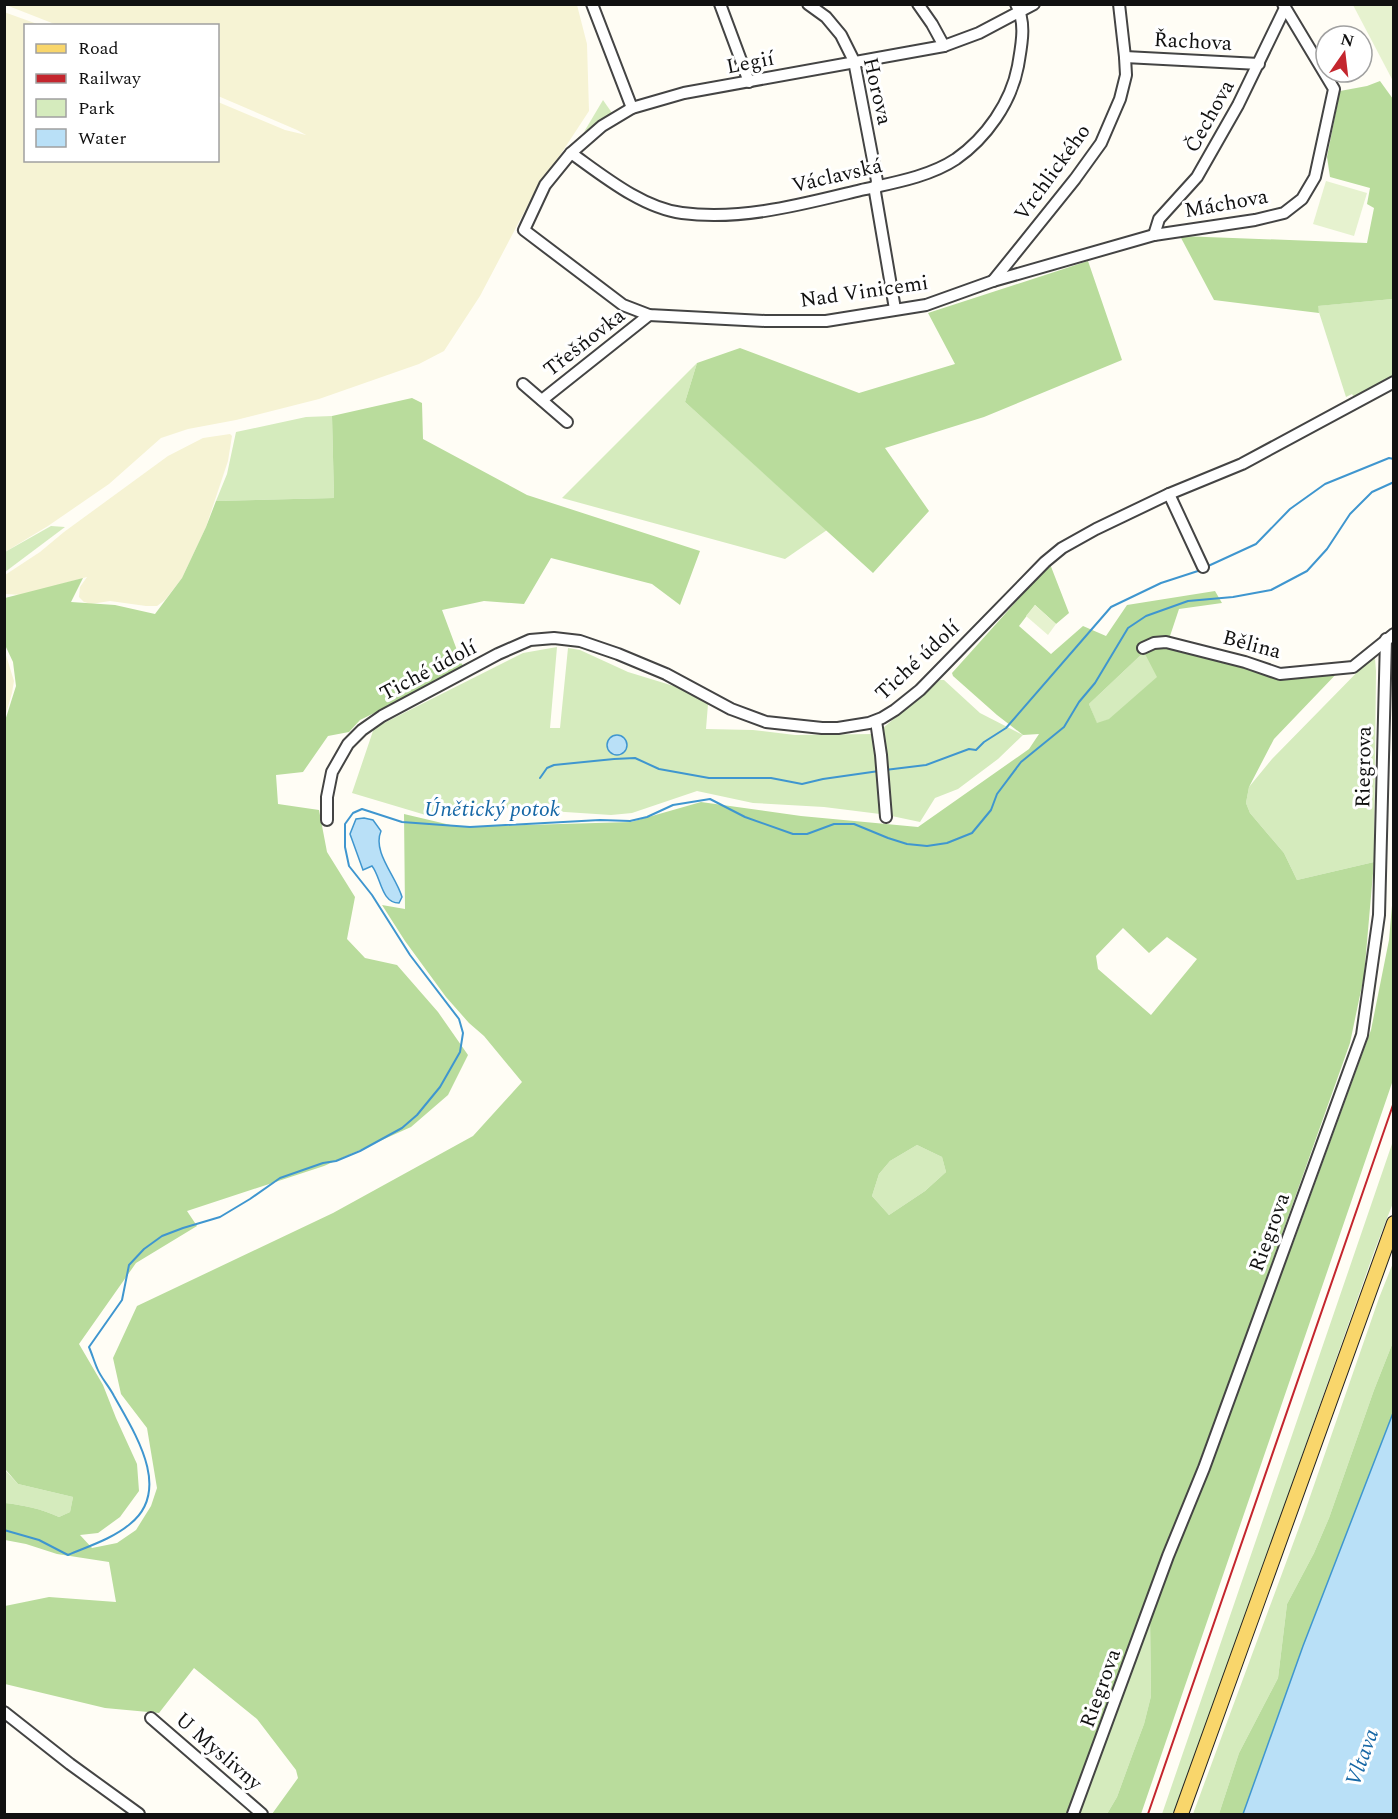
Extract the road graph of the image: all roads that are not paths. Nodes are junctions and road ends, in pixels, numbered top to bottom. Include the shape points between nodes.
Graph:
1 (592, 4) edge
2 (720, 4) edge
3 (808, 4) edge
4 (918, 4) edge
5 (1034, 4) edge
6 (1119, 4) edge
7 (1284, 6) edge
8 (1018, 8) edge
9 (944, 46) junction
10 (1125, 57) junction
11 (854, 62) junction
12 (1259, 64) junction
13 (749, 82) junction
14 (632, 108) junction
15 (571, 153) junction
16 (876, 186) junction
17 (524, 230) joint
18 (1154, 235) junction
19 (993, 281) junction
20 (895, 309) junction
21 (650, 315) junction
22 (1394, 382) edge
23 (523, 384) dead end
24 (542, 399) junction
25 (567, 422) dead end
26 (1169, 494) junction
27 (1203, 567) dead end
28 (1390, 637) edge
29 (1143, 648) dead end
30 (1353, 667) joint
31 (876, 721) junction
32 (886, 817) dead end
33 (327, 820) dead end
34 (1394, 1223) edge
35 (4, 1712) edge
36 (151, 1718) dead end
37 (262, 1814) edge
38 (139, 1815) edge
39 (1073, 1815) edge
40 (1181, 1815) edge

1 - 14 street
2 - 13 street
3 - 11 street, Horova via 841,35
4 - 9 street
5 - 8 street, Legií
6 - 10 street, Vrchlického
7 - 12 street, Čechova
7 - 18 street, Máchova via 1334,89 1315,177 1302,199 1284,213
8 - 9 street, Legií via 979,33
8 - 16 street, Václavská via 1023,40 1016,80 1001,112 956,159 928,172
9 - 11 street, Legií
10 - 12 street, Řachova
10 - 19 street, Vrchlického via 1126,75 1120,99 1101,143
11 - 13 street, Legií
11 - 16 street, Horova
12 - 18 street, Čechova via 1197,177 1159,219
13 - 14 street, Legií via 684,93
14 - 15 street, Legií via 602,126
15 - 16 street, Václavská via 614,184 651,204 679,213 711,216 777,209
15 - 17 street, Legií via 545,185
16 - 20 street, Horova
17 - 21 street, Nad Vinicemi via 623,305
18 - 19 street, Nad Vinicemi
19 - 20 street, Nad Vinicemi via 926,305
20 - 21 street, Nad Vinicemi via 826,321
21 - 24 street, Třešňovka
22 - 26 street, Tiché údolí via 1242,464
23 - 24 street, Třešňovka
24 - 25 street, Třešňovka
26 - 27 street
26 - 31 street, Tiché údolí via 1062,548 920,690
28 - 30 street, Riegrova
28 - 39 street, Riegrova via 1379,915 1362,1035
29 - 30 street, Bělina via 1166,642 1280,674
31 - 32 street
31 - 33 street, Tiché údolí via 838,728 766,722 618,654 580,641 530,640 362,730 348,744 332,772
34 - 40 main road
35 - 38 street
36 - 37 street, U Myslivny

